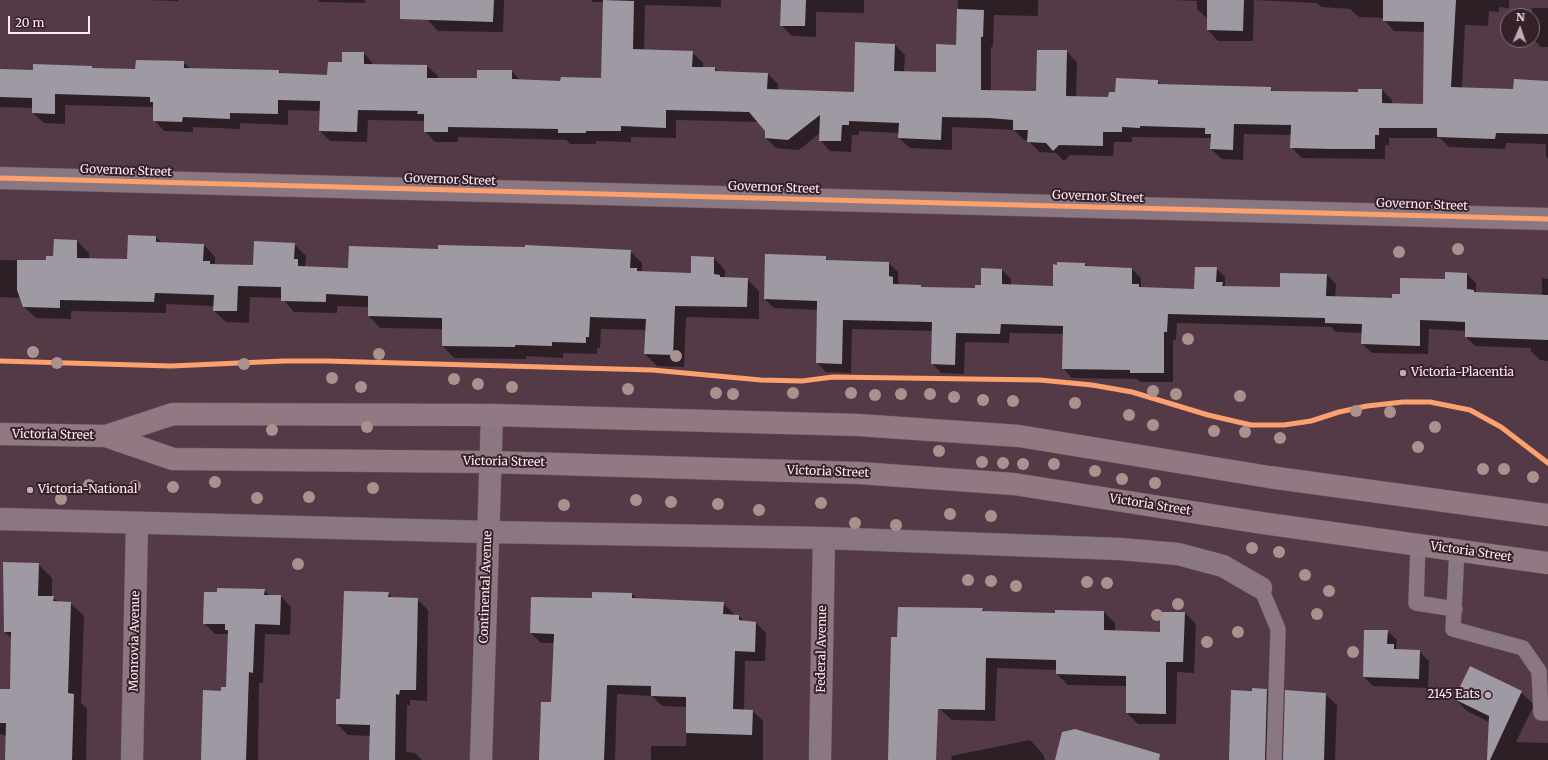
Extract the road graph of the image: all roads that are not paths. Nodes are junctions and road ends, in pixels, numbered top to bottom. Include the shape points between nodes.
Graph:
1 (0, 178) edge
2 (1548, 219) edge
3 (492, 415) junction
4 (0, 434) edge
5 (106, 436) junction
6 (490, 462) junction
7 (1548, 516) edge
8 (0, 519) edge
9 (137, 523) junction
10 (488, 532) junction
11 (824, 538) junction
12 (1418, 545) junction
13 (1457, 550) junction
14 (1548, 563) edge
15 (1261, 588) joint
16 (1455, 609) junction
17 (1548, 714) edge
18 (132, 760) edge
19 (481, 760) edge
20 (820, 760) edge
21 (1274, 760) edge

1 - 2 street, Governor Street
3 - 5 main road, Victoria Street via 173,414
3 - 6 street, Continental Avenue
3 - 7 main road, Victoria Street via 858,425 1019,436 1269,477
4 - 5 main road, Victoria Street
5 - 6 main road, Victoria Street via 173,459
6 - 10 street, Continental Avenue
6 - 12 main road, Victoria Street via 859,473 1014,484
8 - 9 street
9 - 10 street
9 - 18 street, Monrovia Avenue
10 - 11 street
10 - 19 street, Continental Avenue
11 - 15 street via 1120,549 1178,554 1223,566
11 - 20 street, Federal Avenue
12 - 13 main road, Victoria Street
12 - 16 lane via 1416,603
13 - 14 main road, Victoria Street
13 - 16 lane
15 - 21 lane via 1278,629
16 - 17 lane via 1453,629 1523,648 1539,671 1541,713

